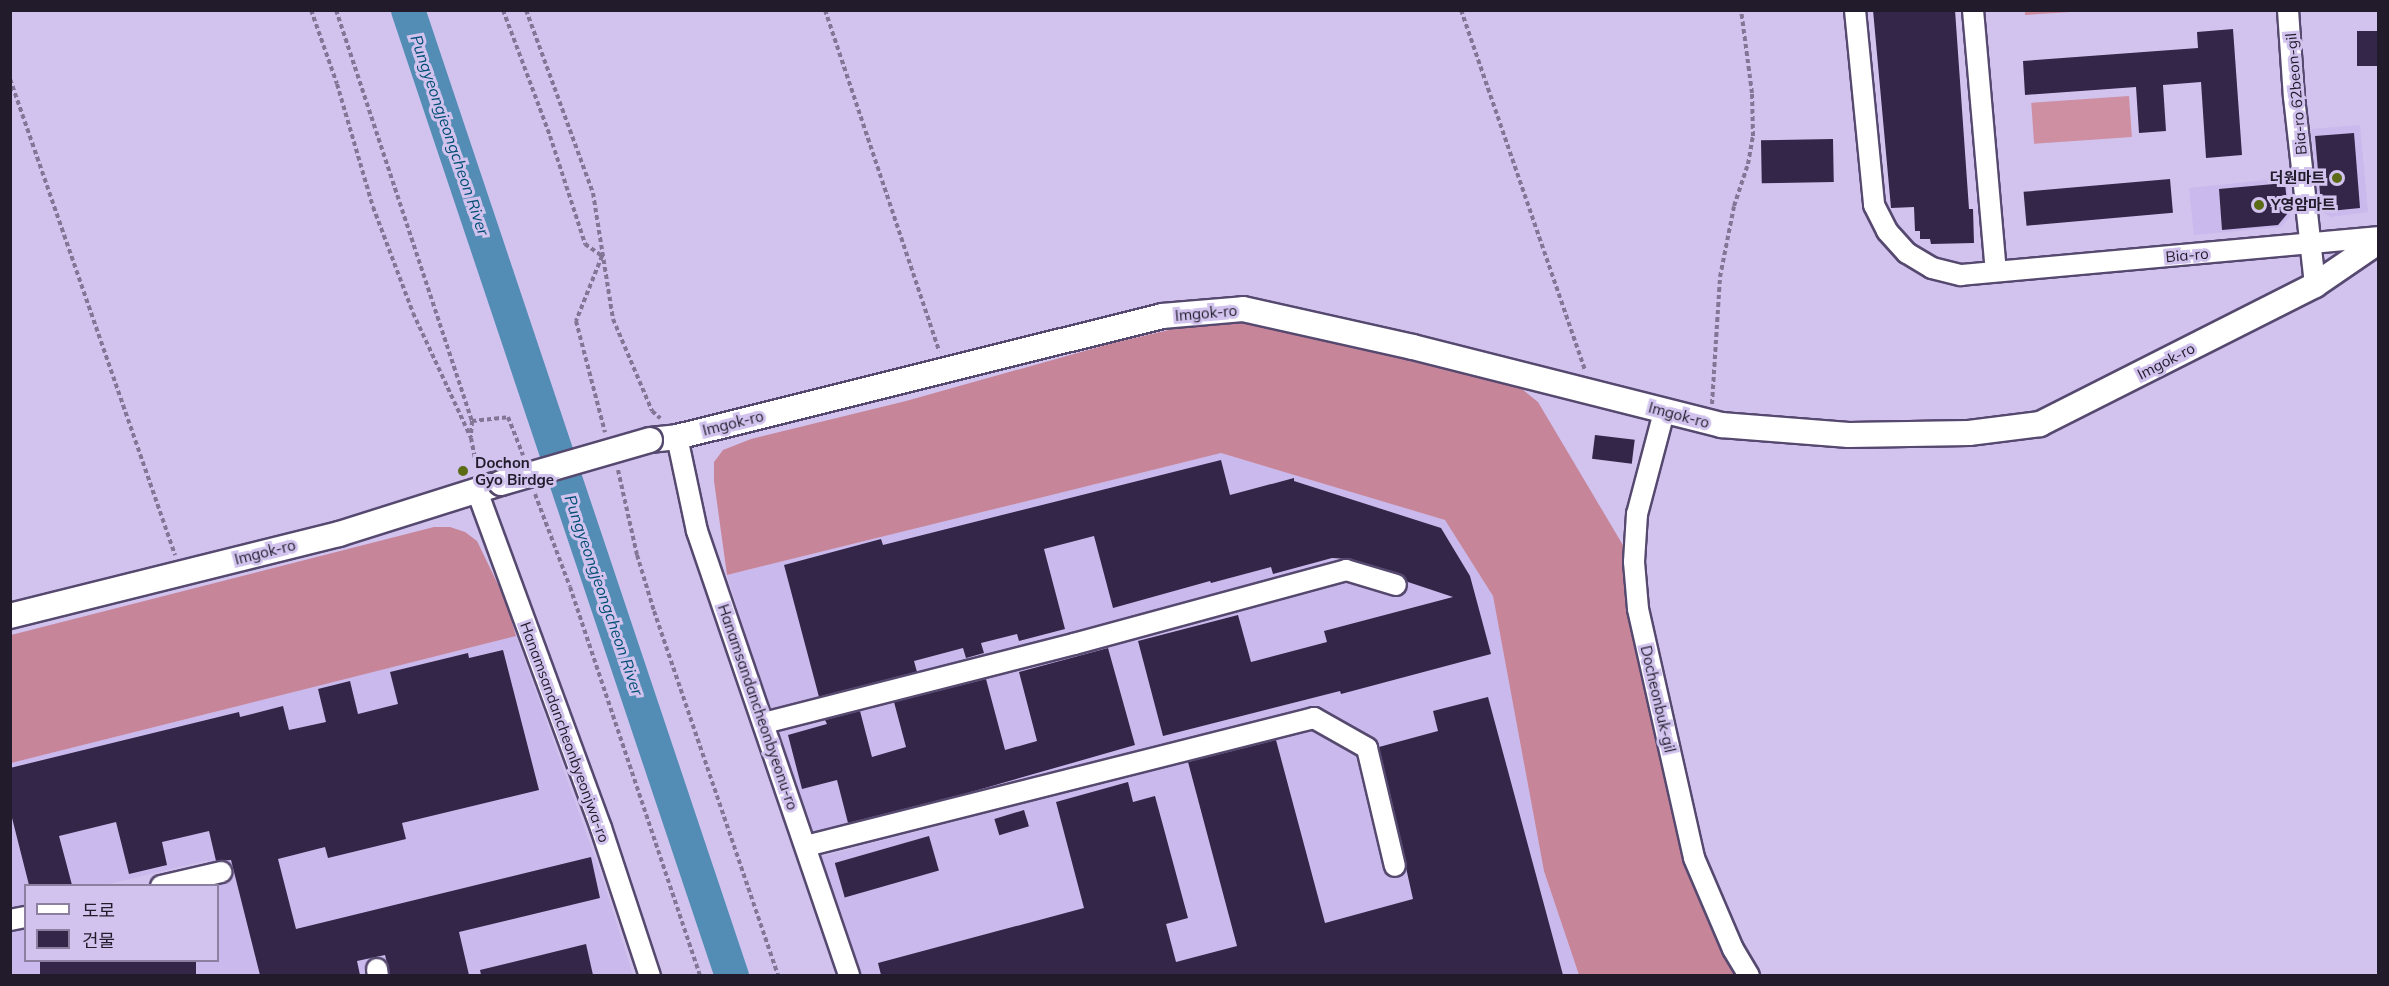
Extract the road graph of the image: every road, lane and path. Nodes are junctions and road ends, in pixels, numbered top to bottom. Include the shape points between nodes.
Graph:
1 (311, 10) edge
2 (336, 10) edge
3 (503, 10) edge
4 (526, 10) edge
5 (825, 10) edge
6 (1461, 10) edge
7 (1742, 10) edge
8 (1855, 10) edge
9 (1972, 10) edge
10 (2288, 10) edge
11 (10, 79) edge
12 (2379, 240) edge
13 (2311, 244) junction
14 (602, 256) junction
15 (1996, 271) junction
16 (2315, 285) junction
17 (945, 370) junction
18 (1592, 391) junction
19 (1664, 412) junction
20 (472, 421) junction
21 (1710, 423) junction
22 (676, 436) junction
23 (471, 438) junction
24 (609, 442) dead end
25 (616, 464) dead end
26 (527, 466) dead end
27 (534, 489) dead end
28 (477, 490) junction
29 (181, 573) junction
30 (1396, 585) dead end
31 (10, 616) edge
32 (764, 723) junction
33 (806, 846) junction
34 (1395, 866) dead end
35 (221, 872) dead end
36 (166, 884) edge
37 (650, 975) edge
38 (700, 975) edge
39 (778, 975) edge
40 (849, 975) edge
41 (1749, 975) edge

1 - 23 path via 374,207 413,313
2 - 20 path
3 - 14 path via 585,244
4 - 14 path via 593,193
5 - 17 path
6 - 18 path
7 - 21 path via 1753,136 1720,277
8 - 15 street, Bia-ro via 1874,205 1887,231 1906,253 1932,268 1961,275
9 - 15 street
10 - 13 street, Bia-ro 62beon-gil
11 - 29 path
12 - 13 street, Bia-ro
12 - 16 main road, Imgok-ro
13 - 15 street, Bia-ro
13 - 16 street, Bia-ro 62beon-gil
14 - 22 path via 613,319 652,411
14 - 24 path via 576,321
16 - 21 main road, Imgok-ro via 2040,424 1969,433 1849,435
17 - 18 main road, Imgok-ro via 1162,316 1243,309
17 - 22 main road, Imgok-ro
18 - 19 main road, Imgok-ro
19 - 21 main road, Imgok-ro
19 - 41 street, Docheonbuk-gil via 1637,514 1634,562 1638,609 1694,858 1733,949
20 - 23 path
20 - 26 path via 508,417
22 - 28 main road, Imgok-ro, bridge
22 - 32 street, Hanamsandancheonbyeonu-ro via 697,531
23 - 28 path
25 - 39 path via 654,611
27 - 38 path
28 - 29 main road, Imgok-ro via 339,534
28 - 37 street, Hanamsandancheonbyeonjwa-ro via 601,828
29 - 31 main road, Imgok-ro
30 - 32 street via 1346,570
32 - 33 street, Hanamsandancheonbyeonu-ro
33 - 34 street via 1314,718 1367,748
33 - 40 street, Hanamsandancheonbyeonu-ro
35 - 36 street

